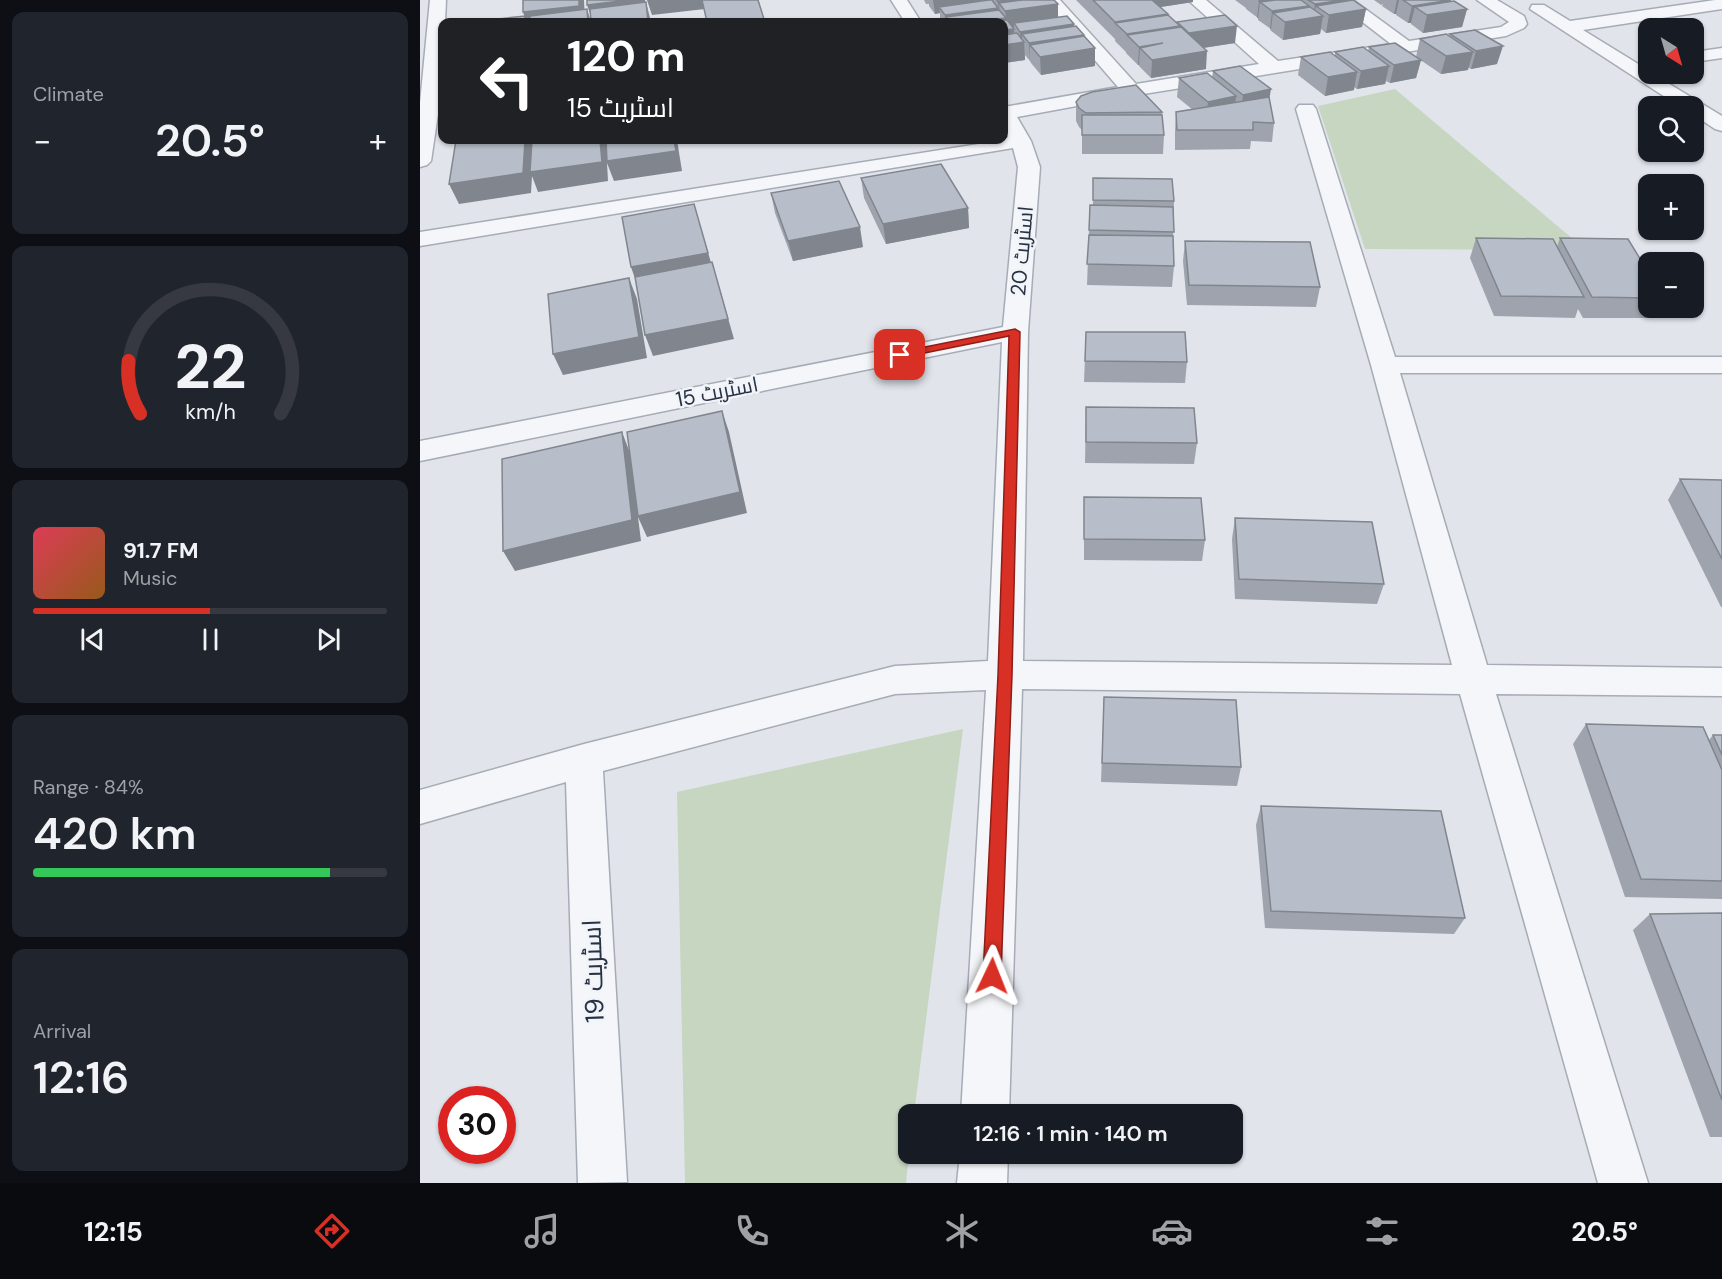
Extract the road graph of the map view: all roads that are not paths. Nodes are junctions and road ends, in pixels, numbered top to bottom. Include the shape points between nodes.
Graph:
1 (440, 0) edge
2 (899, 0) edge
3 (1051, 0) edge
4 (1196, 0) edge
5 (1342, 0) edge
6 (1485, 0) edge
7 (420, 3) edge
8 (1722, 4) edge
9 (1538, 9) dead end
10 (438, 18) edge
11 (910, 18) edge
12 (438, 22) edge
13 (1567, 27) junction
14 (1405, 46) junction
15 (1722, 53) edge
16 (1704, 56) edge
17 (1638, 66) edge
18 (1273, 67) junction
19 (1628, 67) junction
20 (1131, 90) junction
21 (1675, 96) edge
22 (430, 109) edge
23 (1306, 109) dead end
24 (1008, 112) edge
25 (1704, 114) edge
26 (1008, 119) edge
27 (1722, 125) edge
28 (1022, 141) junction
29 (1008, 143) edge
30 (1004, 144) edge
31 (420, 161) edge
32 (420, 240) edge
33 (1015, 332) junction
34 (1384, 365) junction
35 (1722, 365) edge
36 (420, 451) edge
37 (1005, 675) junction
38 (1473, 678) junction
39 (1722, 682) edge
40 (584, 760) junction
41 (420, 807) edge
42 (986, 1104) edge
43 (983, 1164) edge
44 (602, 1182) edge
45 (982, 1183) edge
46 (1623, 1183) edge

1 - 7 street
1 - 10 street
2 - 11 street
3 - 20 street
4 - 18 street
5 - 14 street
6 - 14 street via 1518,20 1518,24 1506,31
8 - 13 street
9 - 13 street
12 - 22 street
13 - 19 street
14 - 18 street
15 - 16 street
17 - 19 street
18 - 20 street
19 - 21 street
20 - 24 street
22 - 31 street
23 - 34 street
25 - 27 street
26 - 28 street, اسٹریٹ 20
28 - 29 street
28 - 33 street, اسٹریٹ 20 via 1029,167
30 - 32 street
33 - 36 street, اسٹریٹ 15
33 - 37 street, اسٹریٹ 20
34 - 35 street
34 - 38 street
37 - 38 street
37 - 40 street via 895,680
37 - 42 street, اسٹریٹ 20
38 - 39 street
38 - 46 street
40 - 41 street
40 - 44 street, اسٹریٹ 19
43 - 45 street

